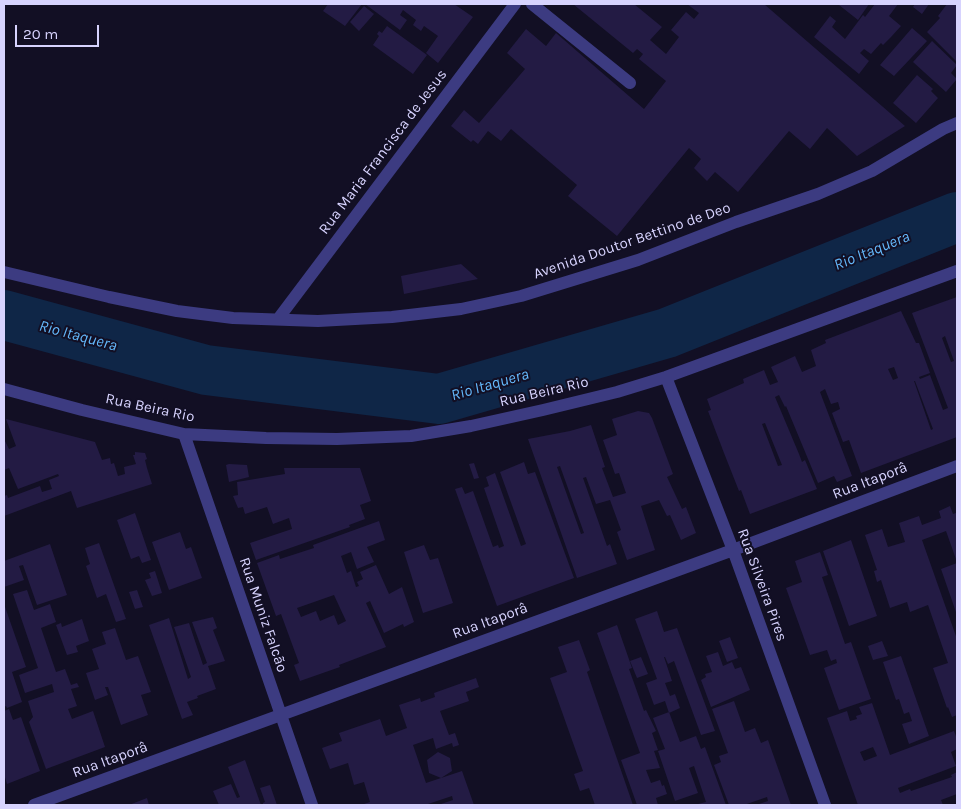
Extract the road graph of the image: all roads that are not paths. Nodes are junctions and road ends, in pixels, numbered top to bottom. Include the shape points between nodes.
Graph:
1 (515, 4) edge
2 (532, 4) edge
3 (630, 83) dead end
4 (957, 123) edge
5 (957, 271) edge
6 (4, 272) edge
7 (278, 320) junction
8 (666, 377) junction
9 (4, 389) edge
10 (184, 434) junction
11 (957, 466) edge
12 (732, 550) junction
13 (281, 714) junction
14 (34, 805) edge
15 (312, 805) edge
16 (825, 805) edge

1 - 7 street, Rua Maria Francisca de Jesus
2 - 3 street
4 - 7 street, Avenida Doutor Bettino de Deo via 872,171 818,194 638,260 521,296 461,309 392,317
5 - 8 street, Rua Beira Rio
6 - 7 street, Avenida Doutor Bettino de Deo via 177,311
8 - 10 street, Rua Beira Rio via 543,410 411,436 284,438
8 - 12 street, Rua Silveira Pires
9 - 10 street, Rua Beira Rio
10 - 13 street, Rua Muniz Falcão
11 - 12 street, Rua Itaporâ
12 - 13 street, Rua Itaporâ
12 - 16 street, Rua Silveira Pires
13 - 14 street, Rua Itaporâ
13 - 15 street, Rua Muniz Falcão

